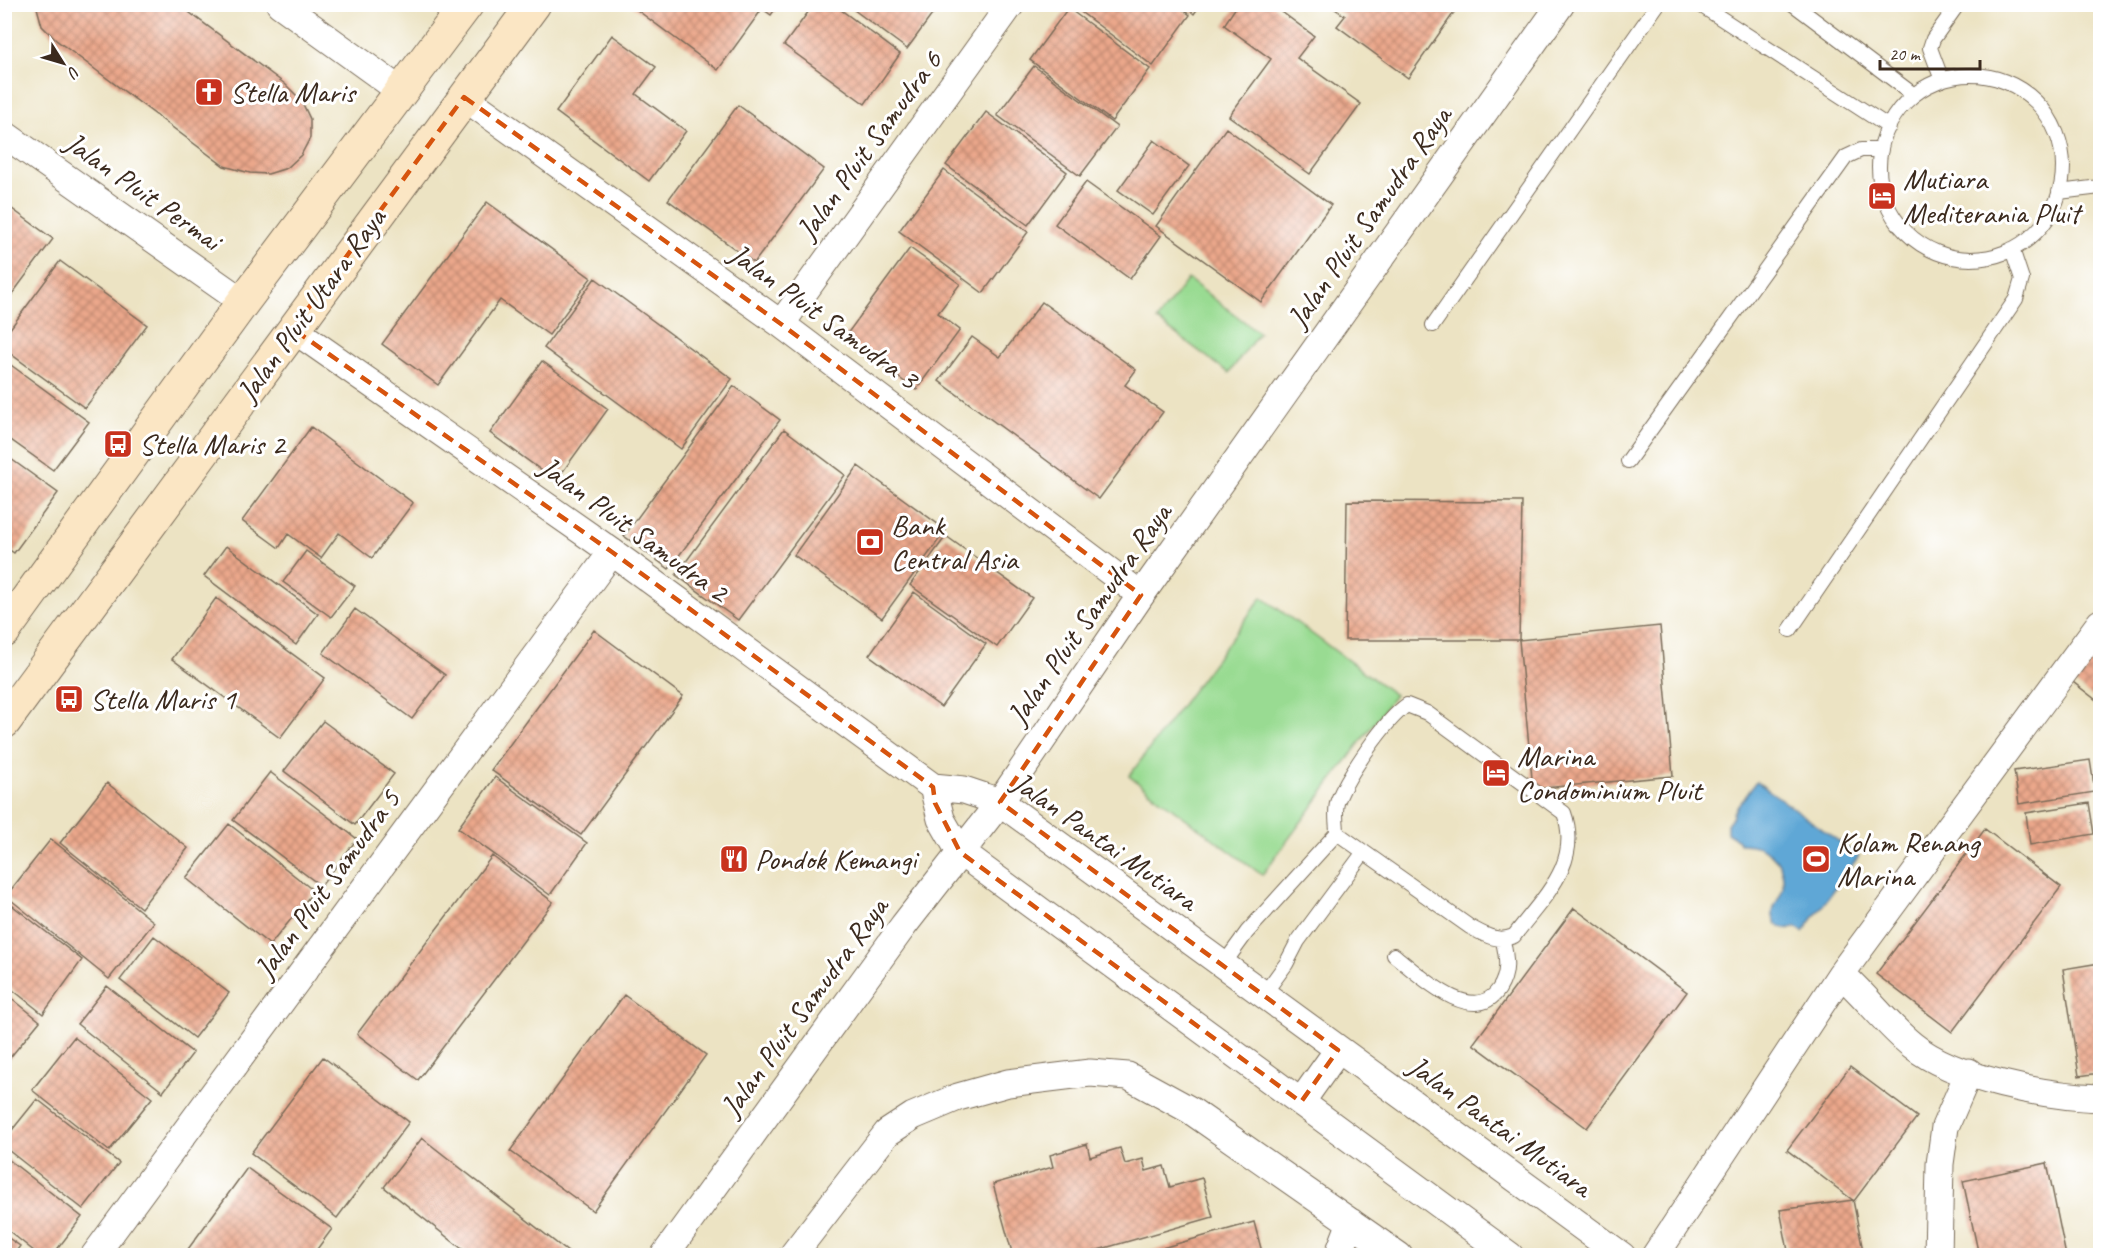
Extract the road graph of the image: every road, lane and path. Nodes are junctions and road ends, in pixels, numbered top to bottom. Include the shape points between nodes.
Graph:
1 (280, 4) edge
2 (467, 4) edge
3 (534, 4) edge
4 (1011, 4) edge
5 (1561, 4) edge
6 (1658, 4) edge
7 (1699, 4) edge
8 (1793, 4) edge
9 (1958, 4) edge
10 (1942, 80) junction
11 (402, 92) junction
12 (1914, 95) junction
13 (464, 97) junction
14 (1889, 127) junction
15 (4, 134) edge
16 (1881, 150) junction
17 (2100, 187) edge
18 (2059, 192) junction
19 (2012, 249) junction
20 (243, 302) junction
21 (781, 324) junction
22 (1433, 326) dead end
23 (293, 329) junction
24 (1629, 461) dead end
25 (612, 552) junction
26 (1141, 595) junction
27 (2100, 623) edge
28 (1790, 630) dead end
29 (4, 631) edge
30 (4, 722) edge
31 (933, 787) junction
32 (1000, 802) junction
33 (1337, 833) junction
34 (960, 852) junction
35 (1364, 852) junction
36 (1503, 941) junction
37 (1394, 955) dead end
38 (1223, 965) junction
39 (1840, 974) junction
40 (1264, 994) junction
41 (1338, 1050) junction
42 (1970, 1072) junction
43 (2100, 1098) edge
44 (1301, 1102) junction
45 (1352, 1222) junction
46 (94, 1256) edge
47 (664, 1256) edge
48 (792, 1256) edge
49 (1338, 1256) edge
50 (1399, 1256) edge
51 (1510, 1256) edge
52 (1622, 1256) edge
53 (1655, 1256) edge
54 (1938, 1256) edge

1 - 11 street
2 - 11 street, Jalan Pluit Utara Raya
3 - 13 street, Jalan Pluit Utara Raya
4 - 21 street, Jalan Pluit Samudra 6
5 - 26 street, Jalan Pluit Samudra Raya
6 - 22 lane
7 - 14 lane
8 - 12 lane
9 - 10 lane via 1930,48
10 - 12 lane
10 - 18 lane via 1986,76 2026,93 2054,127 2063,170
11 - 20 street, Jalan Pluit Utara Raya
12 - 14 lane
13 - 21 street, Jalan Pluit Samudra 3
13 - 23 street, Jalan Pluit Utara Raya
14 - 16 lane
15 - 20 street, Jalan Pluit Permai
16 - 19 lane via 1880,176 1885,201 1915,241 1938,253 1963,259 1988,258
16 - 24 lane via 1861,150 1846,157
17 - 18 lane
18 - 19 lane via 2042,225
19 - 28 lane via 2022,279 2016,299
20 - 29 street, Jalan Pluit Utara Raya
21 - 26 street, Jalan Pluit Samudra 3
23 - 25 street, Jalan Pluit Samudra 2
23 - 30 street, Jalan Pluit Utara Raya
25 - 31 street, Jalan Pluit Samudra 2
25 - 46 street, Jalan Pluit Samudra 5
26 - 32 street, Jalan Pluit Samudra Raya
27 - 39 street
31 - 32 street, Jalan Pantai Mutiara via 964,790
31 - 34 street via 940,819
32 - 34 street, Jalan Pluit Samudra Raya
32 - 38 street, Jalan Pantai Mutiara
33 - 35 lane
33 - 36 lane via 1337,801 1394,714 1407,705 1428,713 1564,813 1570,832 1568,857 1558,877 1514,936
33 - 38 lane via 1247,932
34 - 44 street
34 - 47 street, Jalan Pluit Samudra Raya
35 - 36 lane via 1470,927
35 - 40 lane
36 - 37 lane via 1508,963 1505,979 1495,995 1482,1003 1467,1003 1443,993
38 - 40 street, Jalan Pantai Mutiara
39 - 42 street via 1914,1046
39 - 53 street
40 - 41 street, Jalan Pantai Mutiara
41 - 44 street
41 - 52 street, Jalan Pantai Mutiara
42 - 43 street via 2021,1089
42 - 54 street via 1945,1126
44 - 51 street
45 - 48 street via 1190,1110 1128,1076 1090,1072 1008,1083 958,1097 913,1116 887,1133
45 - 49 street
45 - 50 street

